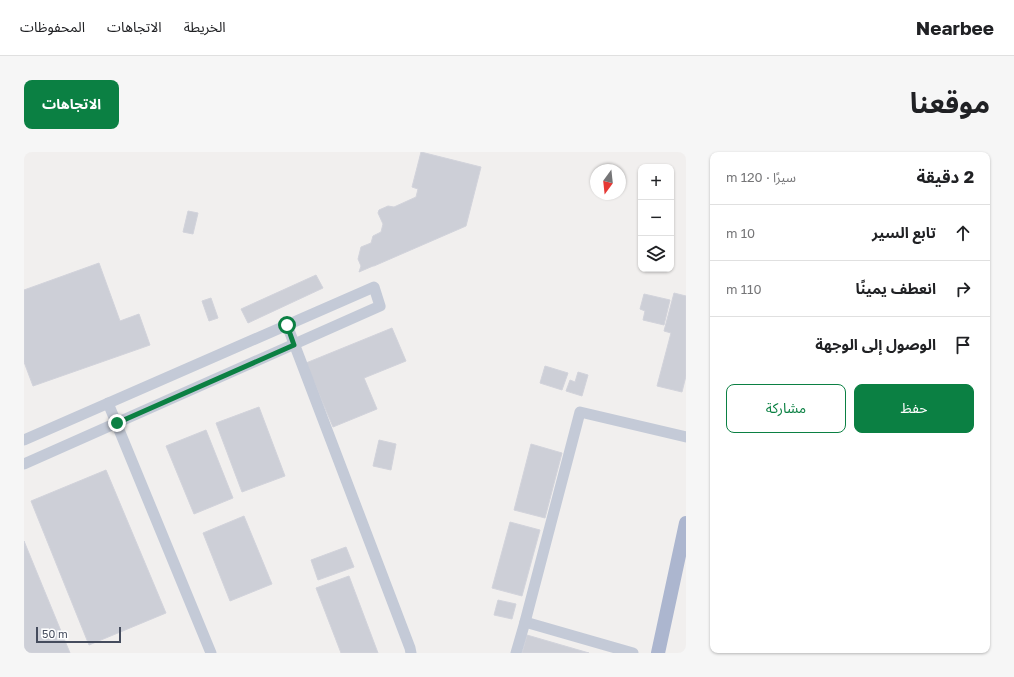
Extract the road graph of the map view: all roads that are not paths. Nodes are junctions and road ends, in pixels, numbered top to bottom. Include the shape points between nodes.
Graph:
1 (287, 325) junction
2 (294, 345) junction
3 (108, 403) junction
4 (117, 423) junction
5 (686, 437) edge
6 (24, 440) edge
7 (24, 464) edge
8 (686, 523) edge
9 (525, 622) junction
10 (211, 653) edge
11 (411, 653) edge
12 (516, 653) edge
13 (633, 653) edge
14 (658, 653) edge

1 - 2 street
1 - 2 street via 374,287 380,306
1 - 3 street
2 - 4 street
2 - 11 street
3 - 4 street
3 - 6 street
4 - 7 street
4 - 10 street
5 - 9 street via 580,412
8 - 14 main road
9 - 12 street
9 - 13 street

